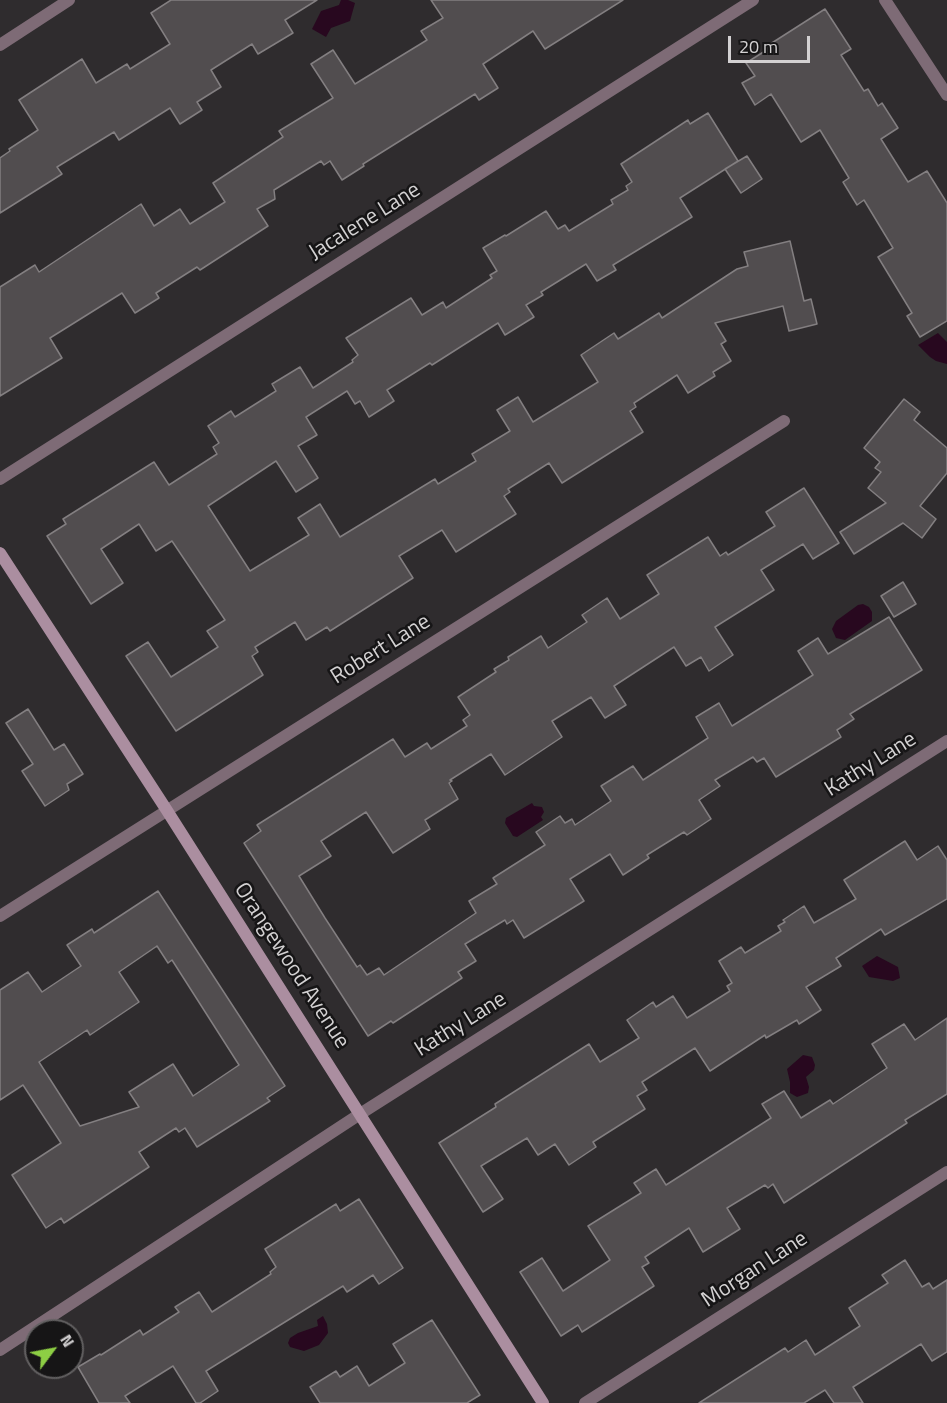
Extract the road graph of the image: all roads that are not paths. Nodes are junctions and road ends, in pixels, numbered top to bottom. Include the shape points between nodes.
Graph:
1 (69, 0) edge
2 (753, 0) edge
3 (885, 0) edge
4 (0, 45) edge
5 (947, 95) edge
6 (784, 422) dead end
7 (0, 479) edge
8 (0, 553) edge
9 (947, 741) edge
10 (166, 809) junction
11 (0, 916) edge
12 (360, 1114) junction
13 (947, 1172) edge
14 (0, 1350) edge
15 (543, 1403) edge
16 (585, 1403) edge

1 - 4 street
2 - 7 street, Jacalene Lane
3 - 5 street
6 - 10 street, Robert Lane
8 - 10 main road, Orangewood Avenue
9 - 12 street, Kathy Lane
10 - 11 street, Robert Lane
10 - 12 main road, Orangewood Avenue
12 - 14 street, Kathy Lane
12 - 15 main road, Orangewood Avenue
13 - 16 street, Morgan Lane

